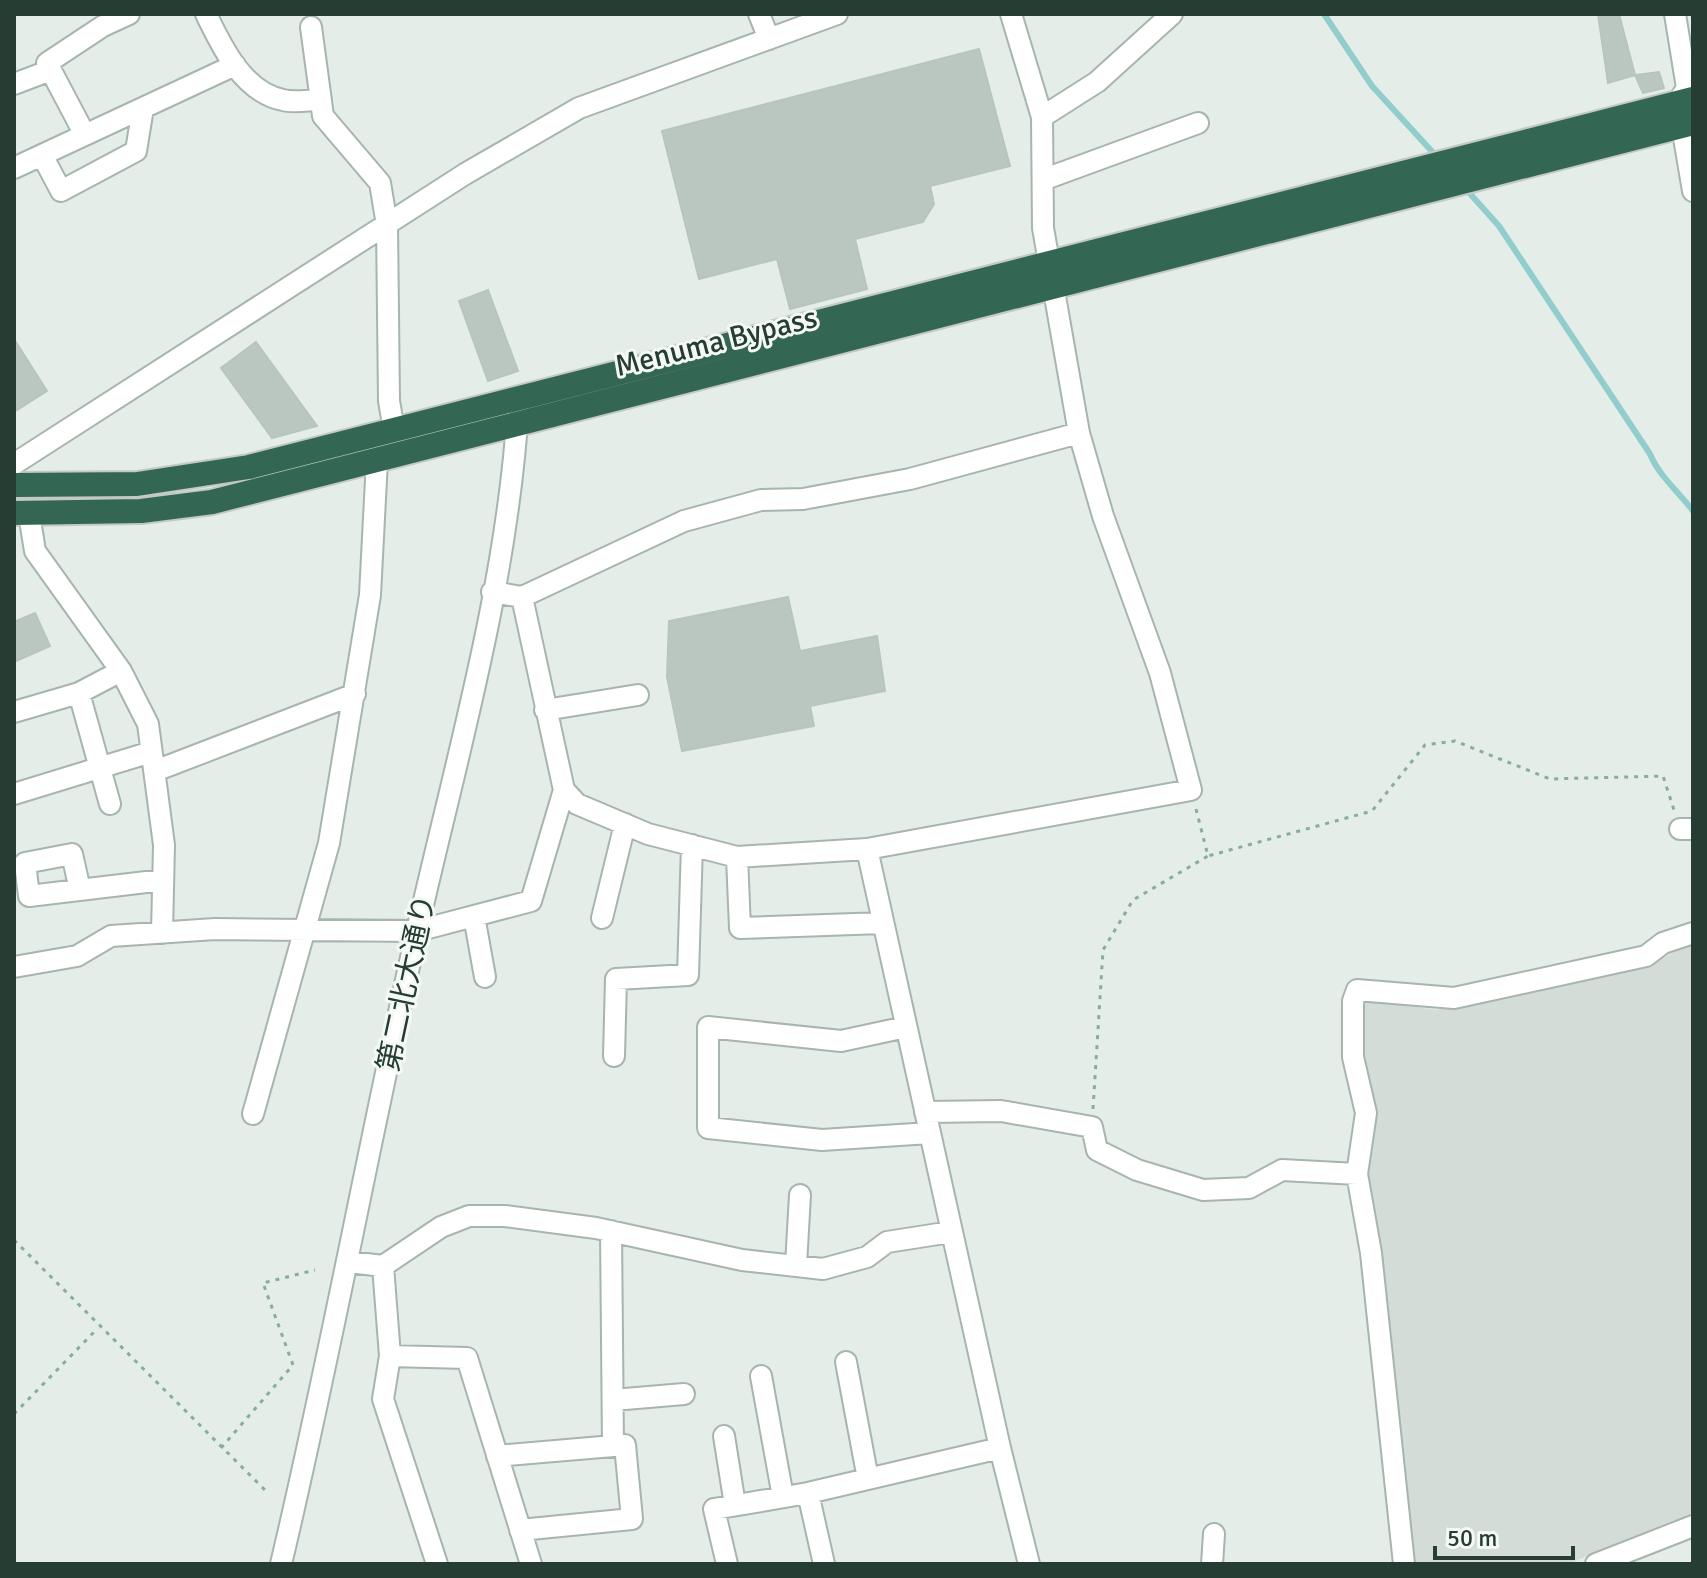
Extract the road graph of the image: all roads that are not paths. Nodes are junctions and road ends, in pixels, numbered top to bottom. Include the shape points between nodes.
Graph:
1 (129, 14) edge
2 (206, 14) edge
3 (759, 14) edge
4 (837, 14) edge
5 (1011, 14) edge
6 (1172, 14) edge
7 (1675, 14) edge
8 (101, 20) edge
9 (311, 27) dead end
10 (769, 39) junction
11 (235, 65) junction
12 (51, 70) junction
13 (14, 84) edge
14 (321, 100) junction
15 (143, 108) junction
16 (1687, 113) edge
17 (1042, 117) junction
18 (1198, 123) dead end
19 (85, 135) junction
20 (42, 155) junction
21 (14, 168) edge
22 (1045, 179) junction
23 (1693, 191) edge
24 (387, 225) junction
25 (1049, 260) junction
26 (1054, 289) junction
27 (519, 400) junction
28 (517, 426) junction
29 (394, 430) junction
30 (1079, 433) junction
31 (377, 460) junction
32 (14, 464) edge
33 (14, 485) edge
34 (22, 513) edge
35 (492, 592) junction
36 (522, 597) junction
37 (121, 671) junction
38 (79, 693) junction
39 (355, 694) junction
40 (638, 695) dead end
41 (545, 710) junction
42 (14, 712) edge
43 (153, 762) junction
44 (100, 768) junction
45 (564, 790) junction
46 (14, 794) edge
47 (110, 804) dead end
48 (625, 824) junction
49 (692, 845) junction
50 (867, 849) junction
51 (737, 857) junction
52 (163, 880) junction
53 (80, 890) dead end
54 (474, 916) junction
55 (602, 918) dead end
56 (883, 923) junction
57 (305, 930) junction
58 (417, 931) junction
59 (162, 933) junction
60 (1693, 933) edge
61 (14, 967) edge
62 (485, 977) dead end
63 (906, 1027) junction
64 (614, 1056) dead end
65 (925, 1112) junction
66 (253, 1114) dead end
67 (930, 1133) junction
68 (1357, 1174) junction
69 (800, 1195) dead end
70 (611, 1231) junction
71 (951, 1232) junction
72 (349, 1262) junction
73 (796, 1265) junction
74 (383, 1266) junction
75 (390, 1356) junction
76 (846, 1362) dead end
77 (761, 1376) dead end
78 (684, 1394) dead end
79 (613, 1400) junction
80 (724, 1436) dead end
81 (613, 1446) junction
82 (1000, 1448) junction
83 (497, 1456) junction
84 (868, 1479) junction
85 (808, 1493) junction
86 (783, 1497) junction
87 (735, 1505) junction
88 (1693, 1526) edge
89 (520, 1530) junction
90 (1214, 1534) dead end
91 (1606, 1562) edge
92 (281, 1564) edge
93 (437, 1564) edge
94 (531, 1564) edge
95 (727, 1564) edge
96 (824, 1564) edge
97 (1029, 1564) edge
98 (1212, 1564) edge
99 (1404, 1564) edge

1 - 8 street
2 - 11 street
3 - 10 street
4 - 10 street
5 - 17 street
6 - 17 street via 1097,82
7 - 16 street
8 - 12 street via 47,63
9 - 14 street
10 - 24 street via 579,108
11 - 14 street via 247,80 281,100
11 - 15 street
12 - 13 street
12 - 19 street
14 - 24 street via 323,116 380,183
15 - 19 street
15 - 20 street via 136,151 61,191
16 - 23 street
16 - 25 highway, Menuma Bypass via 1573,128
16 - 26 highway, Menuma Bypass via 1588,151
17 - 22 street
18 - 22 street
19 - 20 street
20 - 21 street
22 - 25 street via 1043,228
24 - 29 street via 389,401
24 - 32 street
25 - 26 street
25 - 27 highway, Menuma Bypass
26 - 28 highway, Menuma Bypass
26 - 30 street
27 - 28 street, 第二北大通り
27 - 29 highway, Menuma Bypass
28 - 31 highway, Menuma Bypass
28 - 35 street, 第二北大通り
29 - 33 highway, Menuma Bypass via 206,475 137,484
30 - 36 street via 910,479 803,499 761,500 684,521
30 - 50 street via 1160,673 1191,790
31 - 34 highway, Menuma Bypass via 212,502 141,511
31 - 39 street via 370,595
34 - 37 street via 35,551
35 - 36 street
35 - 58 street, 第二北大通り via 481,663
36 - 41 street
37 - 38 street
37 - 43 street via 148,724
38 - 42 street
38 - 44 street
39 - 43 street
39 - 57 street via 329,843
40 - 41 street
41 - 45 street
43 - 44 street
43 - 52 street
44 - 46 street
44 - 47 street
45 - 48 street via 577,804
45 - 54 street via 531,901
48 - 49 street
48 - 55 street
49 - 51 street
49 - 64 street via 688,975 616,979
50 - 51 street
50 - 56 street
51 - 56 street via 740,928
52 - 53 street
52 - 59 street
54 - 58 street
54 - 62 street
56 - 63 street
57 - 58 street
57 - 59 street
57 - 66 street
58 - 72 street, 第二北大通り
59 - 61 street via 111,936 77,956
60 - 68 street via 1663,943 1646,956 1454,998 1357,990 1353,1057 1366,1113
63 - 65 street
63 - 67 street via 841,1041 708,1027 708,1128 822,1140
65 - 67 street
65 - 68 street via 1001,1111 1092,1127 1097,1150 1137,1170 1203,1190 1249,1188 1282,1170
67 - 71 street
68 - 99 street via 1371,1253
69 - 73 street
70 - 73 street via 742,1260
70 - 74 street via 469,1216 441,1227
70 - 79 street
71 - 73 street via 887,1242 867,1257 823,1269
71 - 82 street
72 - 74 street
72 - 92 street, 第二北大通り
74 - 75 street
75 - 83 street via 467,1358
75 - 93 street via 383,1399
76 - 84 street
77 - 86 street
78 - 79 street
79 - 81 street
80 - 87 street
81 - 83 street
81 - 89 street via 625,1445 632,1519
82 - 84 street
82 - 97 street
83 - 89 street
84 - 85 street
85 - 86 street
85 - 96 street
86 - 87 street
87 - 95 street via 714,1509
88 - 91 street
89 - 94 street
90 - 98 street

